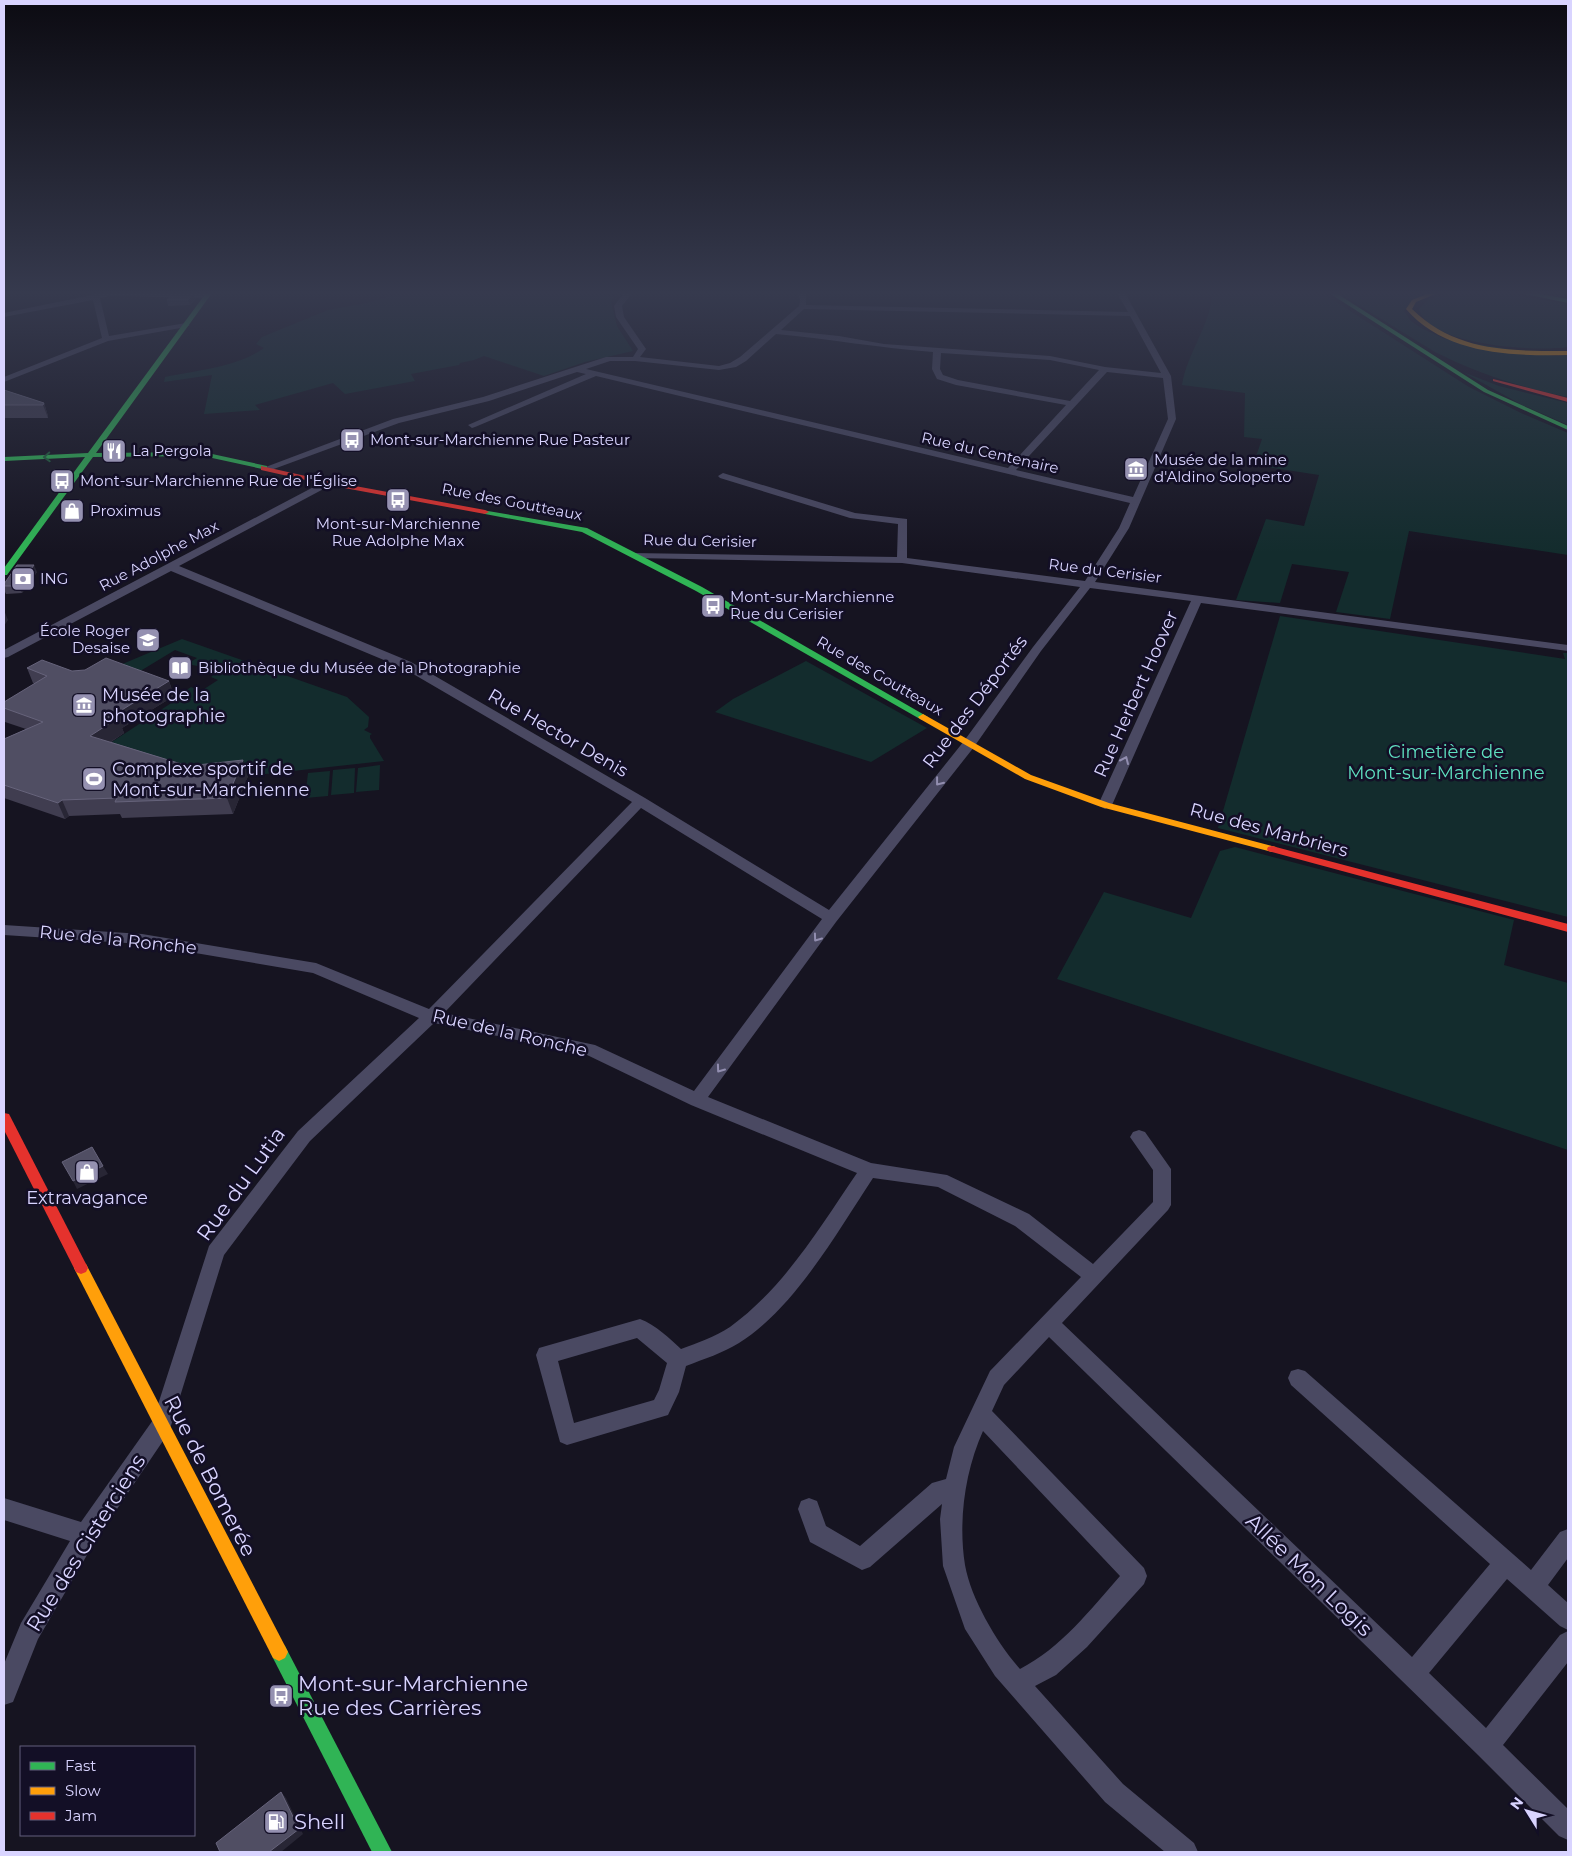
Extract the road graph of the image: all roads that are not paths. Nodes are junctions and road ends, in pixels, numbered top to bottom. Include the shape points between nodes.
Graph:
1 (146, 380) edge
2 (543, 380) edge
3 (580, 380) edge
4 (618, 380) edge
5 (948, 380) edge
6 (1095, 380) edge
7 (1167, 380) edge
8 (1468, 380) edge
9 (1494, 380) edge
10 (486, 399) junction
11 (1568, 400) edge
12 (1073, 404) junction
13 (508, 409) junction
14 (472, 425) dead end
15 (1568, 428) edge
16 (90, 456) junction
17 (4, 459) edge
18 (268, 468) junction
19 (1009, 472) junction
20 (723, 476) dead end
21 (328, 483) junction
22 (1136, 501) junction
23 (635, 554) junction
24 (902, 560) junction
25 (172, 567) junction
26 (4, 573) edge
27 (1088, 584) junction
28 (1198, 598) junction
29 (1568, 648) edge
30 (4, 655) edge
31 (969, 744) junction
32 (640, 801) junction
33 (1105, 805) junction
34 (832, 918) junction
35 (1568, 928) edge
36 (4, 930) edge
37 (431, 1016) junction
38 (697, 1100) junction
39 (4, 1118) edge
40 (1139, 1138) dead end
41 (870, 1170) junction
42 (1094, 1276) junction
43 (1049, 1324) junction
44 (678, 1360) junction
45 (1298, 1378) dead end
46 (980, 1414) junction
47 (162, 1424) junction
48 (955, 1489) junction
49 (808, 1508) dead end
50 (4, 1509) edge
51 (86, 1535) junction
52 (1568, 1540) edge
53 (1506, 1563) junction
54 (1532, 1586) junction
55 (1568, 1618) edge
56 (1568, 1643) edge
57 (1413, 1674) junction
58 (1017, 1683) junction
59 (4, 1693) edge
60 (1487, 1746) junction
61 (1568, 1827) edge
62 (382, 1852) edge
63 (1185, 1852) edge

1 - 16 main road
2 - 10 street
3 - 13 street
4 - 19 street, Rue du Centenaire
5 - 12 street
6 - 12 street
7 - 22 street, Rue des Déportés via 1172,419
8 - 15 main road
9 - 11 main road
10 - 13 street
10 - 18 street via 396,421
12 - 19 street
13 - 14 street
16 -> 17 main road, Rue des Goutteaux
16 - 18 main road, Rue des Goutteaux via 202,454
16 - 26 main road
18 - 21 main road, Rue des Goutteaux
19 - 22 street, Rue du Centenaire
20 - 24 street via 854,516 903,521
21 - 23 main road, Rue des Goutteaux via 584,530
21 - 25 street, Rue Adolphe Max
22 - 27 street, Rue des Déportés via 1124,528
23 - 24 street, Rue du Cerisier
23 - 31 main road, Rue des Goutteaux
24 - 27 street, Rue du Cerisier
25 - 30 street, Rue Adolphe Max
25 - 32 street, Rue Hector Denis via 407,664
27 - 28 street, Rue du Cerisier
27 - 31 street, Rue des Déportés
28 - 29 street, Rue du Cerisier
33 -> 28 street, Rue Herbert Hoover
31 - 33 main road, Rue des Marbriers via 1028,777
31 -> 34 street, Rue des Déportés
32 - 34 street, Rue Hector Denis
32 - 37 street, Rue du Lutia
33 - 35 main road, Rue des Marbriers
34 -> 38 street, Rue des Déportés
36 - 37 street, Rue de la Ronche via 142,939 316,968
37 - 38 street, Rue de la Ronche via 589,1049
37 - 47 street, Rue du Lutia via 304,1136 216,1252
38 - 41 street, Rue de la Ronche
39 - 47 main road, Rue de Bomerée
40 - 42 street via 1162,1169 1162,1205
41 - 42 street, Rue de la Ronche via 941,1180 1022,1220
41 - 44 street via 794,1276 760,1314 736,1334
42 - 43 street
43 - 46 street via 997,1378
43 - 57 street, Allée Mon Logis
44 - 44 street via 661,1408 567,1435 546,1355 640,1328
45 - 53 street
46 - 48 street via 965,1448
46 - 58 street via 1136,1576 1048,1667
47 - 51 street, Rue des Cisterciens
47 - 62 main road, Rue de Bomerée
48 - 49 street via 940,1491 862,1559 818,1534
48 - 58 street via 951,1519 954,1566 973,1621 1003,1668
50 - 51 street
51 - 59 street, Rue des Cisterciens via 29,1631
52 - 54 street
53 - 54 street
53 - 57 street
54 - 55 street
56 - 60 street
57 - 60 street, Allée Mon Logis
58 - 63 street via 1114,1793
60 - 61 street, Allée Mon Logis

